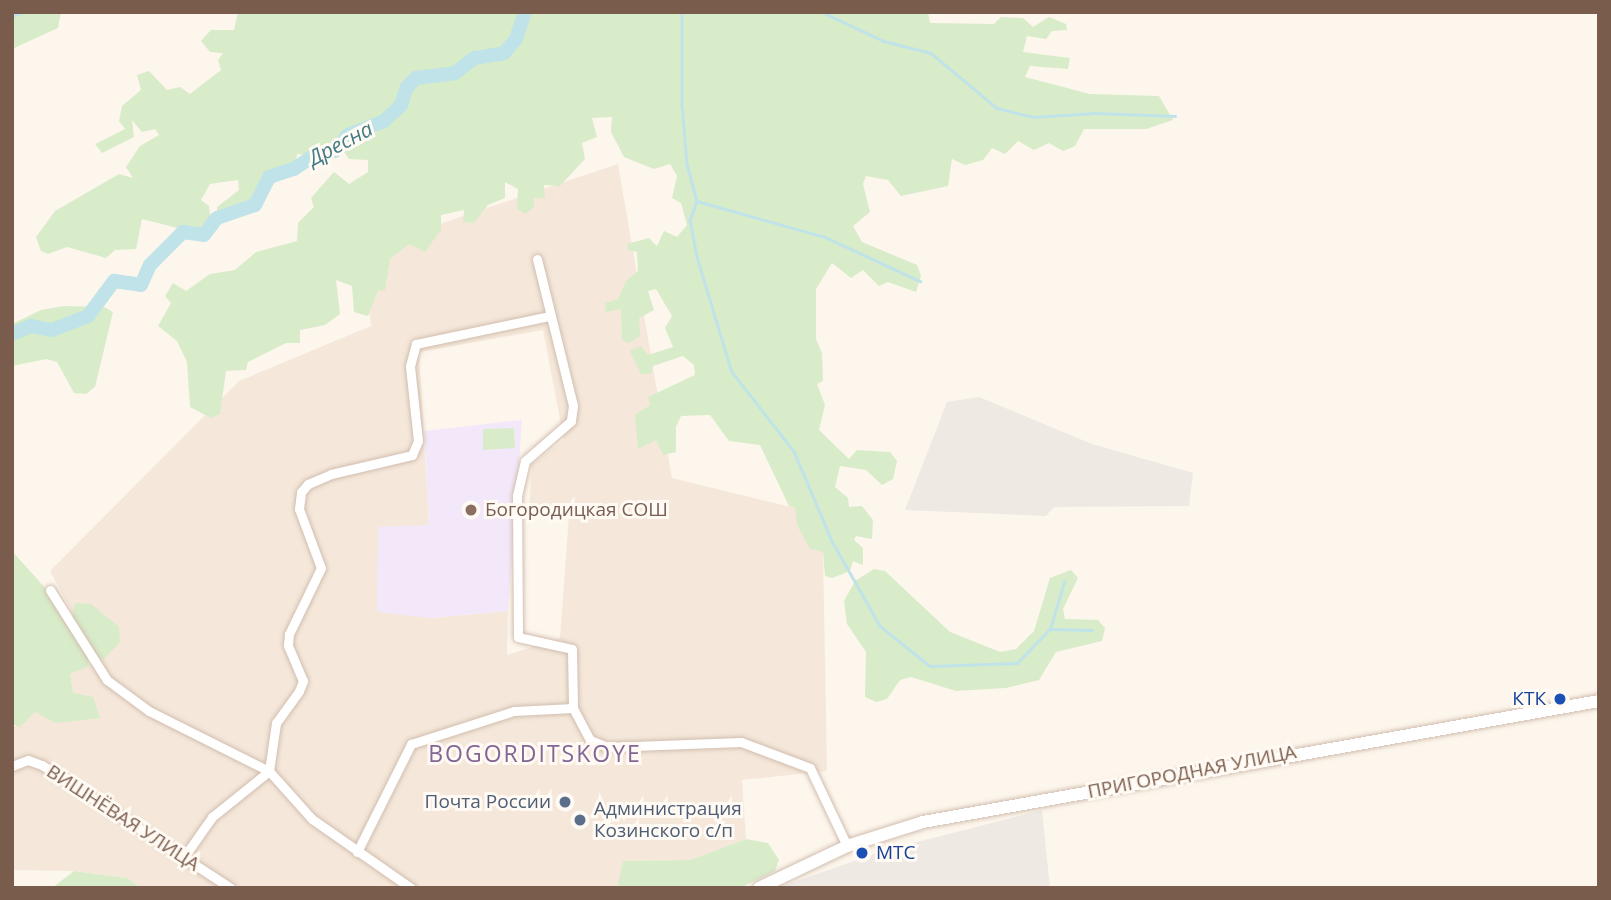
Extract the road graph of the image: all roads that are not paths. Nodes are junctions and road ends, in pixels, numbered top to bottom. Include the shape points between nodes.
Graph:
1 (537, 259) dead end
2 (549, 316) junction
3 (50, 590) dead end
4 (1599, 701) edge
5 (573, 708) junction
6 (12, 766) edge
7 (269, 771) junction
8 (847, 846) junction
9 (357, 852) junction
10 (184, 857) junction
11 (231, 888) edge
12 (411, 888) edge
13 (759, 888) edge

1 - 2 street
2 - 5 street via 573,406 571,421 525,461 517,496 515,628 518,637 572,649
2 - 7 street via 416,344 410,366 418,441 412,455 331,474 307,484 301,492 299,509 321,568 289,634 288,645 303,681 276,723
3 - 7 street via 107,680 149,711
4 - 8 street, ПРИГОРОДНАЯ УЛИЦА via 923,822
5 - 8 street via 585,735 599,745 741,742 810,768
5 - 9 street via 514,711 411,744
6 - 10 street, ВИШНЁВАЯ УЛИЦА via 29,760 42,765
7 - 9 street via 312,819
7 - 10 street via 212,817
8 - 13 street, ПРИГОРОДНАЯ УЛИЦА
9 - 12 street
10 - 11 street, ВИШНЁВАЯ УЛИЦА

